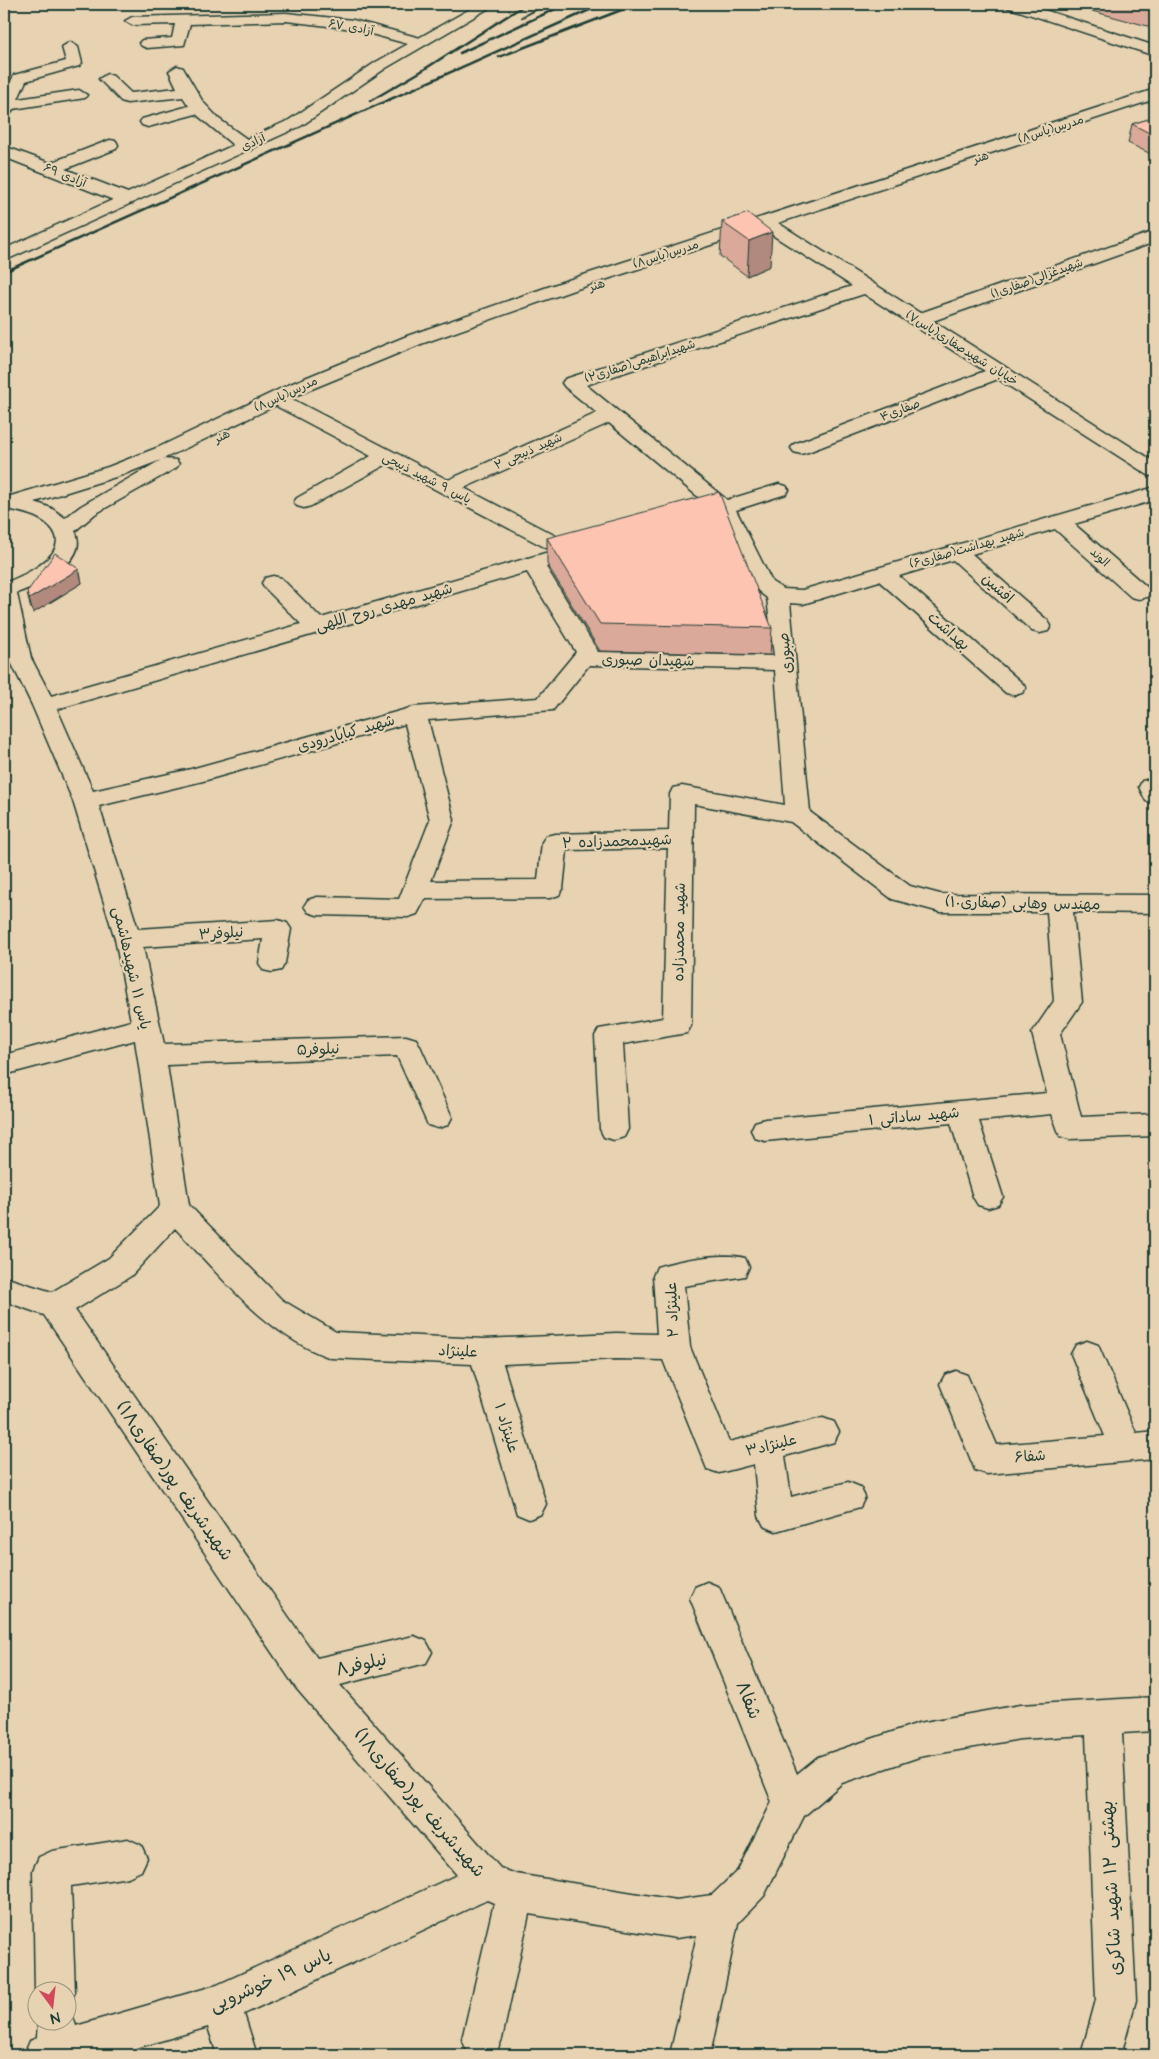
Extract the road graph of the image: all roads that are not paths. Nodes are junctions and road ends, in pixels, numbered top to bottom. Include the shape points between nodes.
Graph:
1 (489, 4) edge
2 (1012, 4) edge
3 (183, 20) junction
4 (132, 22) dead end
5 (419, 42) junction
6 (147, 43) dead end
7 (70, 47) dead end
8 (1153, 51) edge
9 (177, 71) dead end
10 (107, 79) dead end
11 (187, 92) junction
12 (1155, 94) edge
13 (80, 95) dead end
14 (1155, 100) edge
15 (5, 108) edge
16 (198, 108) junction
17 (148, 122) dead end
18 (110, 146) dead end
19 (245, 146) junction
20 (4, 151) edge
21 (49, 169) junction
22 (127, 200) junction
23 (769, 225) junction
24 (1155, 236) edge
25 (4, 256) edge
26 (866, 287) junction
27 (919, 320) junction
28 (1000, 372) junction
29 (285, 404) junction
30 (610, 415) junction
31 (801, 448) dead end
32 (385, 457) junction
33 (1155, 471) edge
34 (447, 488) junction
35 (779, 490) dead end
36 (1155, 492) edge
37 (304, 502) dead end
38 (7, 503) edge
39 (724, 508) junction
40 (688, 518) edge
41 (1060, 522) junction
42 (64, 529) junction
43 (606, 542) edge
44 (956, 551) junction
45 (570, 552) junction
46 (533, 563) junction
47 (883, 573) junction
48 (273, 583) dead end
49 (4, 590) edge
50 (1140, 592) dead end
51 (778, 595) junction
52 (316, 626) junction
53 (1040, 626) dead end
54 (587, 653) junction
55 (786, 663) junction
56 (1014, 688) dead end
57 (44, 705) junction
58 (414, 714) junction
59 (85, 802) junction
60 (798, 816) junction
61 (681, 839) junction
62 (415, 890) junction
63 (1059, 904) junction
64 (1155, 904) edge
65 (317, 906) dead end
66 (128, 939) junction
67 (272, 963) dead end
68 (146, 1027) junction
69 (152, 1055) junction
70 (4, 1065) edge
71 (1063, 1102) junction
72 (962, 1112) junction
73 (438, 1117) dead end
74 (1155, 1125) edge
75 (614, 1129) dead end
76 (765, 1130) dead end
77 (988, 1196) dead end
78 (175, 1209) junction
79 (734, 1267) dead end
80 (4, 1289) edge
81 (54, 1306) junction
82 (674, 1347) junction
83 (484, 1352) junction
84 (1087, 1354) dead end
85 (956, 1384) dead end
86 (823, 1432) dead end
87 (768, 1446) junction
88 (1140, 1447) edge
89 (848, 1497) dead end
90 (529, 1504) dead end
91 (707, 1598) dead end
92 (414, 1652) dead end
93 (309, 1676) junction
94 (1155, 1714) edge
95 (1103, 1718) junction
96 (790, 1802) junction
97 (128, 1858) dead end
98 (501, 1887) junction
99 (721, 1914) junction
100 (55, 1982) edge
101 (222, 2004) junction
102 (482, 2039) dead end
103 (52, 2043) edge
104 (237, 2055) edge
105 (690, 2055) edge
106 (1101, 2055) edge

1 - 5 street, آزادی
2 - 8 street
3 - 4 street, آزادی ۶۷
3 - 5 street, آزادی ۶۷ via 286,17 353,25
3 - 6 street via 179,42
5 - 19 street, آزادی via 295,123
7 - 15 street via 74,62 20,78
9 - 11 street
10 - 11 street via 127,98
11 - 16 street
12 - 38 street, مدرس(یاس۸) via 565,287 414,340 295,389 115,471
13 - 15 street
14 - 23 street, هنر
16 - 17 street
16 - 19 street
18 - 21 street
19 - 22 street, آزادی
20 - 21 street, آزادی ۶۹
21 - 22 street, آزادی ۶۹
22 - 25 street, آزادی
23 - 26 street, خیابان شهیدصفاری(یاس۷)
23 - 29 street, هنر via 427,344
24 - 27 street, شهیدغزالی(صفاری۱)
26 - 27 street, خیابان شهیدصفاری(یاس۷)
26 - 30 street, شهیدابراهیمی(صفاری۲) via 572,383
27 - 28 street, خیابان شهیدصفاری(یاس۷)
28 - 31 street, صفاری۴
28 - 33 street, خیابان شهیدصفاری(یاس۷)
29 - 32 street, یاس ۹ شهید ذبیحی
29 - 42 street, هنر via 88,510
30 - 34 street, شهید ذبیحی ۲
30 - 39 street, شهیدابراهیمی(صفاری۲)
32 - 34 street, یاس ۹ شهید ذبیحی
32 - 37 street
34 - 45 street, یاس ۹ شهید ذبیحی
35 - 39 street
36 - 41 street, شهید بهداشت(صفاری۶)
38 - 42 street via 27,505 51,515
39 - 40 street
39 - 51 street via 763,586
41 - 44 street, شهید بهداشت(صفاری۶)
41 - 50 street, الوند
42 - 49 street via 66,543 61,557 48,570 29,581
43 - 45 street, شهید مهدی روح اللهی
44 - 47 street, شهید بهداشت(صفاری۶)
44 - 53 street, افشین
45 - 46 street, شهید مهدی روح اللهی
46 - 52 street, شهید مهدی روح اللهی
46 - 54 street, شهیدان صبوری
47 - 51 street, شهید بهداشت(صفاری۶) via 803,597
47 - 56 street, بهداشت
48 - 52 street
49 - 57 street, یاس ۱۱ شهیدهاشمی via 20,658
51 - 55 street, صبوری
52 - 57 street, شهید مهدی روح اللهی
54 - 55 street, شهیدان صبوری via 591,659
54 - 58 street, شهید کیابادرودی via 545,705
55 - 60 street, صبوری
57 - 59 street, یاس ۱۱ شهیدهاشمی
58 - 59 street, شهید کیابادرودی via 194,776
58 - 62 street via 442,820
59 - 66 street, یاس ۱۱ شهیدهاشمی
60 - 61 street, شهید محمدزاده via 682,794
60 - 63 street, مهندس وهابی (صفاری۱۰) via 901,893 940,903
61 - 62 street, شهیدمحمدزاده ۲ via 555,842 550,890
61 - 75 street, شهید محمدزاده via 677,1026 609,1036
62 - 65 street via 408,908
63 - 64 street, مهندس وهابی (صفاری۱۰)
63 - 71 street via 1068,1002 1046,1033
66 - 67 street, نیلوفر۳ via 278,929
66 - 68 street, یاس ۱۱ شهیدهاشمی
68 - 69 street, یاس ۱۱ شهیدهاشمی
68 - 70 street
69 - 73 street, نیلوفر۵ via 406,1046
69 - 78 street, یاس ۱۱ شهیدهاشمی
71 - 72 street, شهید ساداتی ۱
71 - 74 street via 1070,1128
72 - 76 street, شهید ساداتی ۱
72 - 77 street
78 - 81 street via 120,1267
78 - 83 street, علینژاد via 271,1309 331,1345
79 - 82 street, علینژاد ۲ via 668,1276
80 - 81 street
81 - 93 street, شهیدشریف پور(صفاری۱۸)
82 - 83 street, علینژاد via 616,1346
82 - 87 street, علینژاد۳ via 719,1459
83 - 90 street, علینژاد ۱
84 - 88 street
85 - 88 street, شفا۶ via 987,1460
86 - 87 street, علینژاد۳
87 - 89 street via 776,1516
91 - 96 street, شفا۸
92 - 93 street, نیلوفر۸
93 - 98 street, شهیدشریف پور(صفاری۱۸)
94 - 95 street
95 - 96 street via 1020,1722 919,1740 831,1768
95 - 106 street, بهشتی ۱۲ شهید شاکری via 1116,2000
96 - 99 street via 751,1883
97 - 100 street via 52,1870
98 - 99 street via 676,1919
98 - 101 street, یاس ۱۹ خوشرویی
98 - 102 street
99 - 105 street
101 - 103 street, یاس ۱۹ خوشرویی
101 - 104 street

